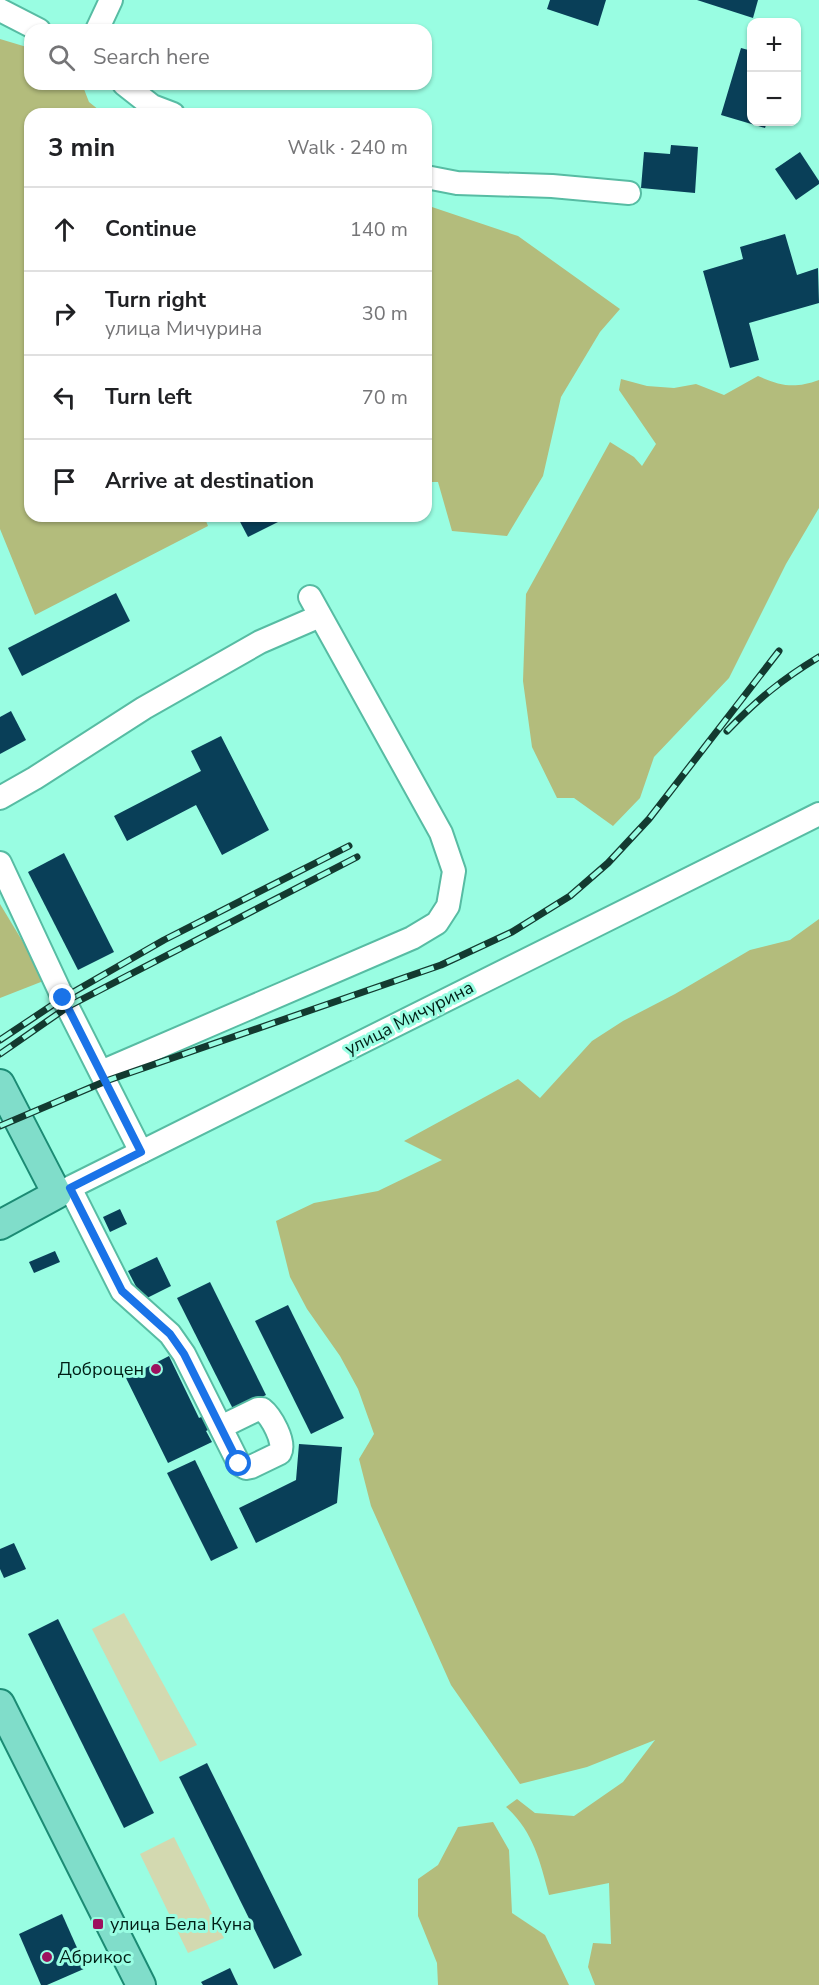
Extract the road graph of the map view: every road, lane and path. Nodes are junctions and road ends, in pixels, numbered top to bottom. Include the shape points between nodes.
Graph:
1 (111, 0) edge
2 (0, 10) edge
3 (27, 24) edge
4 (100, 24) edge
5 (132, 90) edge
6 (157, 108) edge
7 (432, 178) edge
8 (629, 193) dead end
9 (0, 798) edge
10 (819, 814) edge
11 (0, 863) edge
12 (101, 1072) junction
13 (0, 1084) edge
14 (141, 1152) junction
15 (64, 1191) junction
16 (0, 1225) edge
17 (221, 1427) dead end
18 (2, 1721) edge
19 (141, 1985) edge

1 - 4 street
2 - 3 street
5 - 6 street
7 - 8 street
9 - 12 street via 315,606 441,833 454,871 448,906 436,923 412,938
10 - 14 street, улица Мичурина
11 - 12 street
12 - 14 street
13 - 15 main road
14 - 15 street, улица Мичурина
15 - 16 main road, улица Мичурина
15 - 17 street via 127,1296 178,1344
18 - 19 main road

